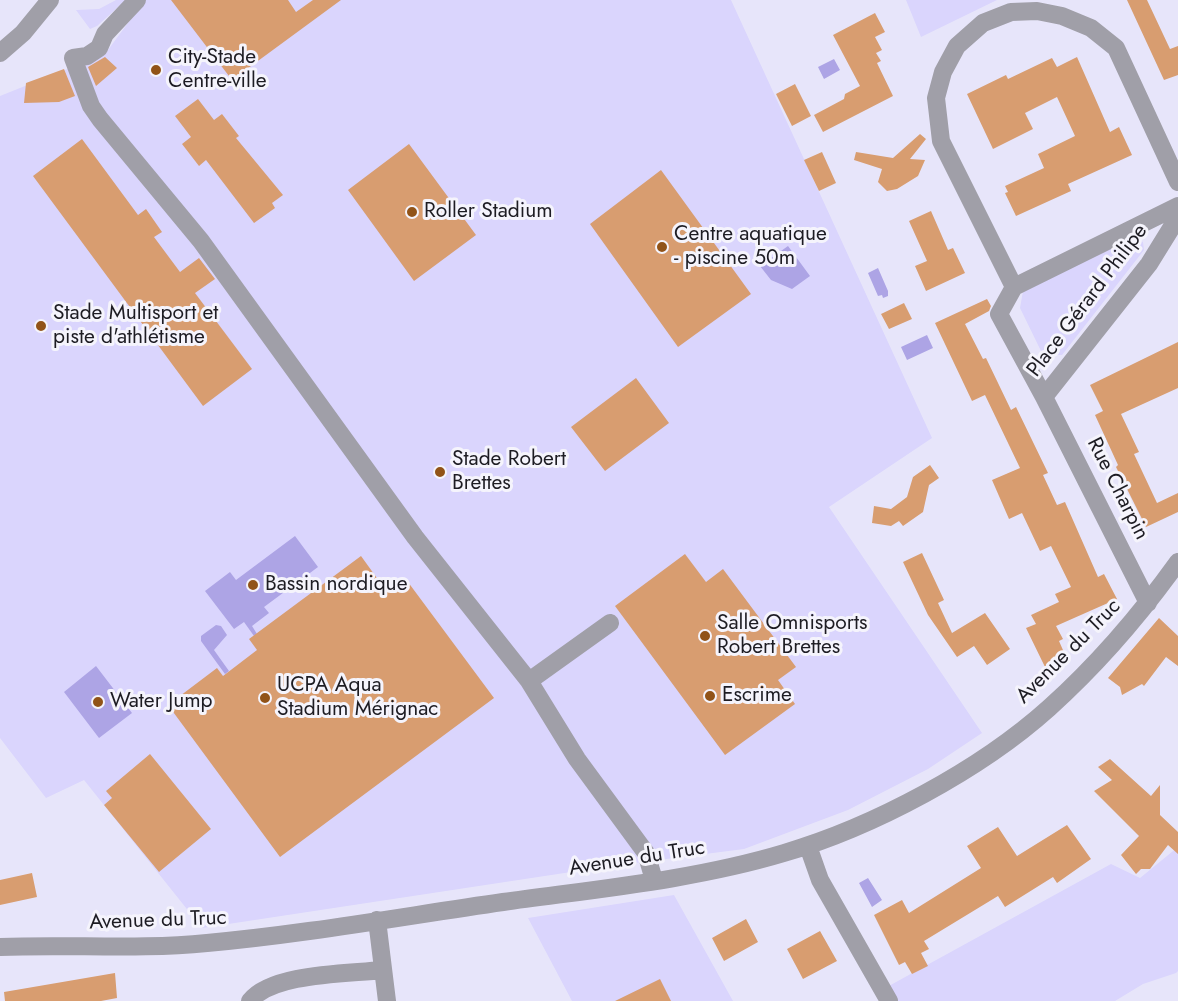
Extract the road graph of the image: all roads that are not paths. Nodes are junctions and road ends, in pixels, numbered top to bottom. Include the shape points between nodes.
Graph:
1 (50, 0) edge
2 (137, 0) edge
3 (0, 53) edge
4 (1178, 182) edge
5 (1178, 206) edge
6 (1178, 218) edge
7 (1014, 287) junction
8 (1044, 397) junction
9 (1178, 562) edge
10 (1148, 603) junction
11 (610, 623) dead end
12 (529, 681) junction
13 (808, 846) junction
14 (654, 880) junction
15 (377, 920) junction
16 (0, 947) edge
17 (382, 970) junction
18 (250, 1001) edge
19 (387, 1001) edge
20 (889, 1001) edge

1 - 3 street via 23,33
2 - 12 street via 105,34 99,48 87,56 73,58 91,106 201,241 415,537
4 - 7 street via 1116,48 1091,28 1037,11 1011,12 983,23 957,46 943,72 936,98 941,141
5 - 7 street, Place Gérard Philipe
6 - 8 street, Place Gérard Philipe via 1149,264
7 - 8 street, Place Gérard Philipe via 999,314
8 - 10 street, Rue Charpin
9 - 10 street, Avenue du Truc
10 - 13 street, Avenue du Truc via 1055,702 991,751 920,796
11 - 12 street
12 - 14 street via 577,759 646,853
13 - 14 street, Avenue du Truc via 741,865
13 - 20 street via 820,880
14 - 15 street, Avenue du Truc
15 - 16 street, Avenue du Truc via 206,944
15 - 17 street
17 - 18 street via 279,982
17 - 19 street

